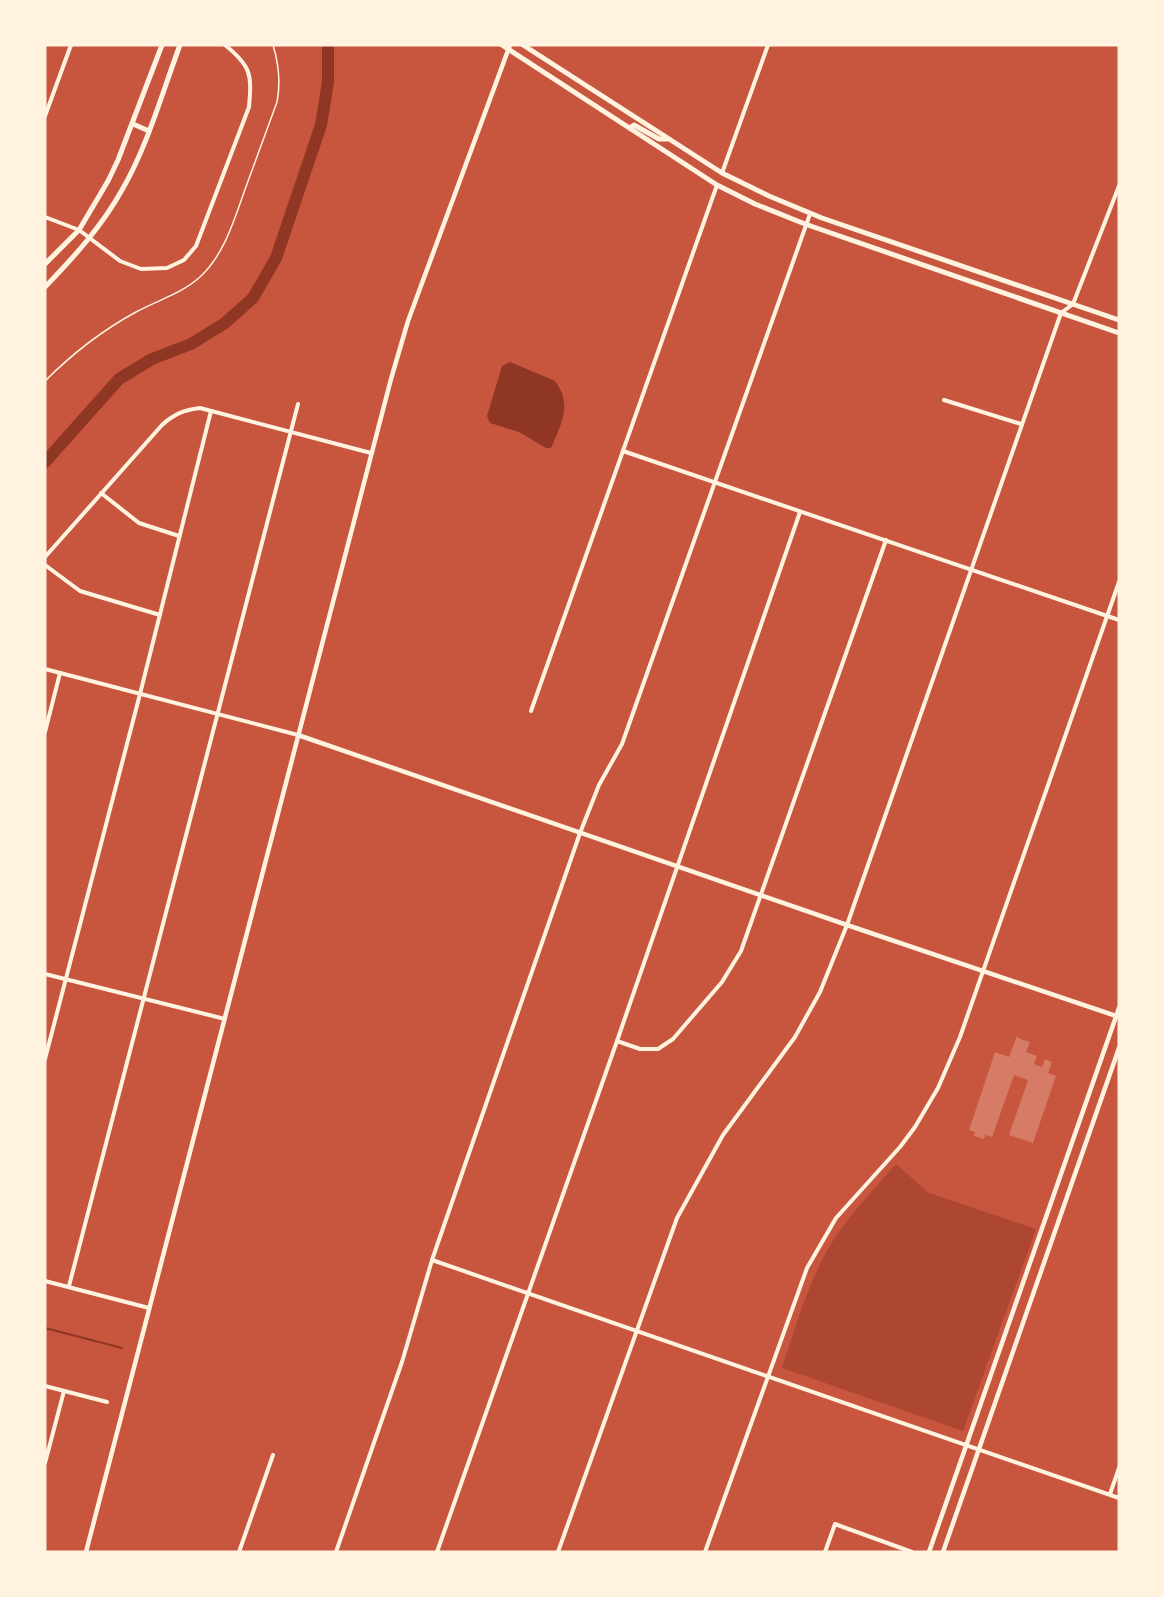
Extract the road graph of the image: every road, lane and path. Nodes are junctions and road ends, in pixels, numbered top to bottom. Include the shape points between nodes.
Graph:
1 (71, 45) edge
2 (162, 45) edge
3 (180, 45) edge
4 (225, 45) edge
5 (502, 45) edge
6 (523, 45) edge
7 (768, 45) edge
8 (509, 47) edge
9 (577, 80) junction
10 (571, 89) junction
11 (45, 116) edge
12 (133, 124) junction
13 (630, 128) junction
14 (149, 130) junction
15 (669, 140) junction
16 (722, 173) junction
17 (717, 185) junction
18 (1119, 186) edge
19 (810, 214) junction
20 (45, 217) edge
21 (805, 224) junction
22 (79, 230) junction
23 (89, 238) junction
24 (887, 241) junction
25 (890, 253) junction
26 (45, 264) edge
27 (971, 269) junction
28 (968, 280) junction
29 (45, 287) edge
30 (1073, 304) junction
31 (1061, 313) junction
32 (1119, 320) edge
33 (1119, 333) edge
34 (944, 400) dead end
35 (298, 404) dead end
36 (211, 411) junction
37 (1021, 424) junction
38 (290, 432) junction
39 (623, 451) junction
40 (371, 453) junction
41 (715, 483) junction
42 (101, 493) junction
43 (800, 512) junction
44 (179, 536) junction
45 (886, 540) junction
46 (45, 556) edge
47 (45, 565) edge
48 (971, 570) junction
49 (1119, 582) edge
50 (160, 615) junction
51 (1107, 616) junction
52 (1119, 620) edge
53 (45, 669) edge
54 (60, 673) junction
55 (140, 694) junction
56 (531, 711) dead end
57 (217, 715) junction
58 (45, 732) edge
59 (298, 735) junction
60 (580, 833) junction
61 (676, 867) junction
62 (762, 895) junction
63 (847, 925) junction
64 (983, 971) junction
65 (45, 974) edge
66 (65, 980) junction
67 (142, 999) junction
68 (1119, 1008) edge
69 (1118, 1017) edge
70 (225, 1019) junction
71 (617, 1041) junction
72 (1119, 1048) edge
73 (45, 1059) edge
74 (1078, 1128) junction
75 (1089, 1132) junction
76 (1047, 1214) junction
77 (1059, 1218) junction
78 (432, 1260) junction
79 (45, 1281) edge
80 (69, 1286) junction
81 (528, 1293) junction
82 (149, 1308) junction
83 (635, 1330) junction
84 (1004, 1338) junction
85 (1015, 1342) junction
86 (767, 1376) junction
87 (45, 1386) edge
88 (64, 1391) junction
89 (107, 1402) dead end
90 (966, 1445) junction
91 (979, 1449) junction
92 (273, 1455) dead end
93 (45, 1463) edge
94 (1119, 1468) edge
95 (1110, 1494) junction
96 (1119, 1498) edge
97 (86, 1552) edge
98 (239, 1552) edge
99 (336, 1552) edge
100 (437, 1552) edge
101 (558, 1552) edge
102 (705, 1552) edge
103 (825, 1552) edge
104 (912, 1552) edge
105 (929, 1552) edge
106 (943, 1552) edge

1 - 11 street
2 - 12 main road
3 - 14 main road
4 - 23 street via 241,58 248,71 249,106 196,246 184,260 167,268 141,269 120,261
5 - 8 main road
6 - 9 main road
7 - 16 street
8 - 10 main road
8 - 40 street via 408,321
9 - 10 main road
9 - 15 main road
10 - 13 main road
12 - 14 main road
12 - 22 main road via 108,181
13 - 15 main road via 634,125 659,139
13 - 17 main road
14 - 23 main road via 124,188
15 - 16 main road
16 - 19 main road
17 - 21 main road
17 - 39 street
18 - 30 street
19 - 21 street
19 - 24 main road
20 - 22 street
21 - 25 main road
21 - 41 street
22 - 23 street
22 - 26 main road
23 - 29 main road
24 - 25 main road
24 - 27 main road
25 - 28 main road
27 - 28 main road
27 - 30 main road
28 - 31 main road
30 - 31 street
30 - 32 main road
31 - 33 main road
31 - 37 street
34 - 37 street
35 - 38 street
36 - 38 street
36 - 42 street via 184,410 172,416
36 - 44 street
37 - 48 street
38 - 40 street
38 - 57 street
39 - 41 street
39 - 56 street
40 - 59 street
41 - 43 street
41 - 60 street via 622,744 599,785
42 - 44 street via 139,523
42 - 46 street
43 - 45 street
43 - 61 street
44 - 50 street
45 - 48 street
45 - 62 street
47 - 50 street via 80,591
48 - 51 street
48 - 63 street
49 - 51 street
50 - 55 street
51 - 52 street
51 - 64 street
53 - 54 street
54 - 55 street
54 - 58 street
55 - 57 street
55 - 66 street
57 - 59 street
57 - 67 street
59 - 60 street
59 - 70 street
60 - 61 street
60 - 78 street
61 - 62 street
61 - 71 street
62 - 63 street
62 - 71 street via 741,951 722,982 673,1039 658,1049 640,1049
63 - 64 street
63 - 83 street via 820,992 795,1037 723,1136 677,1218
64 - 69 street
64 - 86 street via 960,1037 926,1109 900,1147 836,1218 807,1268
65 - 66 street
66 - 67 street
66 - 73 street
67 - 70 street
67 - 80 street
68 - 69 street
69 - 74 street
70 - 82 street
71 - 81 street
72 - 75 street
74 - 75 street
74 - 76 street
75 - 77 street
76 - 77 street
76 - 84 street
77 - 85 street
78 - 81 street
78 - 99 street via 402,1362
79 - 80 street
80 - 82 street
81 - 83 street
81 - 100 street
82 - 97 street
83 - 86 street
83 - 101 street
84 - 85 street
84 - 90 street
85 - 91 street
86 - 90 street
86 - 102 street
87 - 88 street
88 - 89 street
88 - 93 street
90 - 91 street
90 - 105 street
91 - 95 street
91 - 106 street
92 - 98 street
94 - 95 street
95 - 96 street
103 - 104 street via 835,1524

